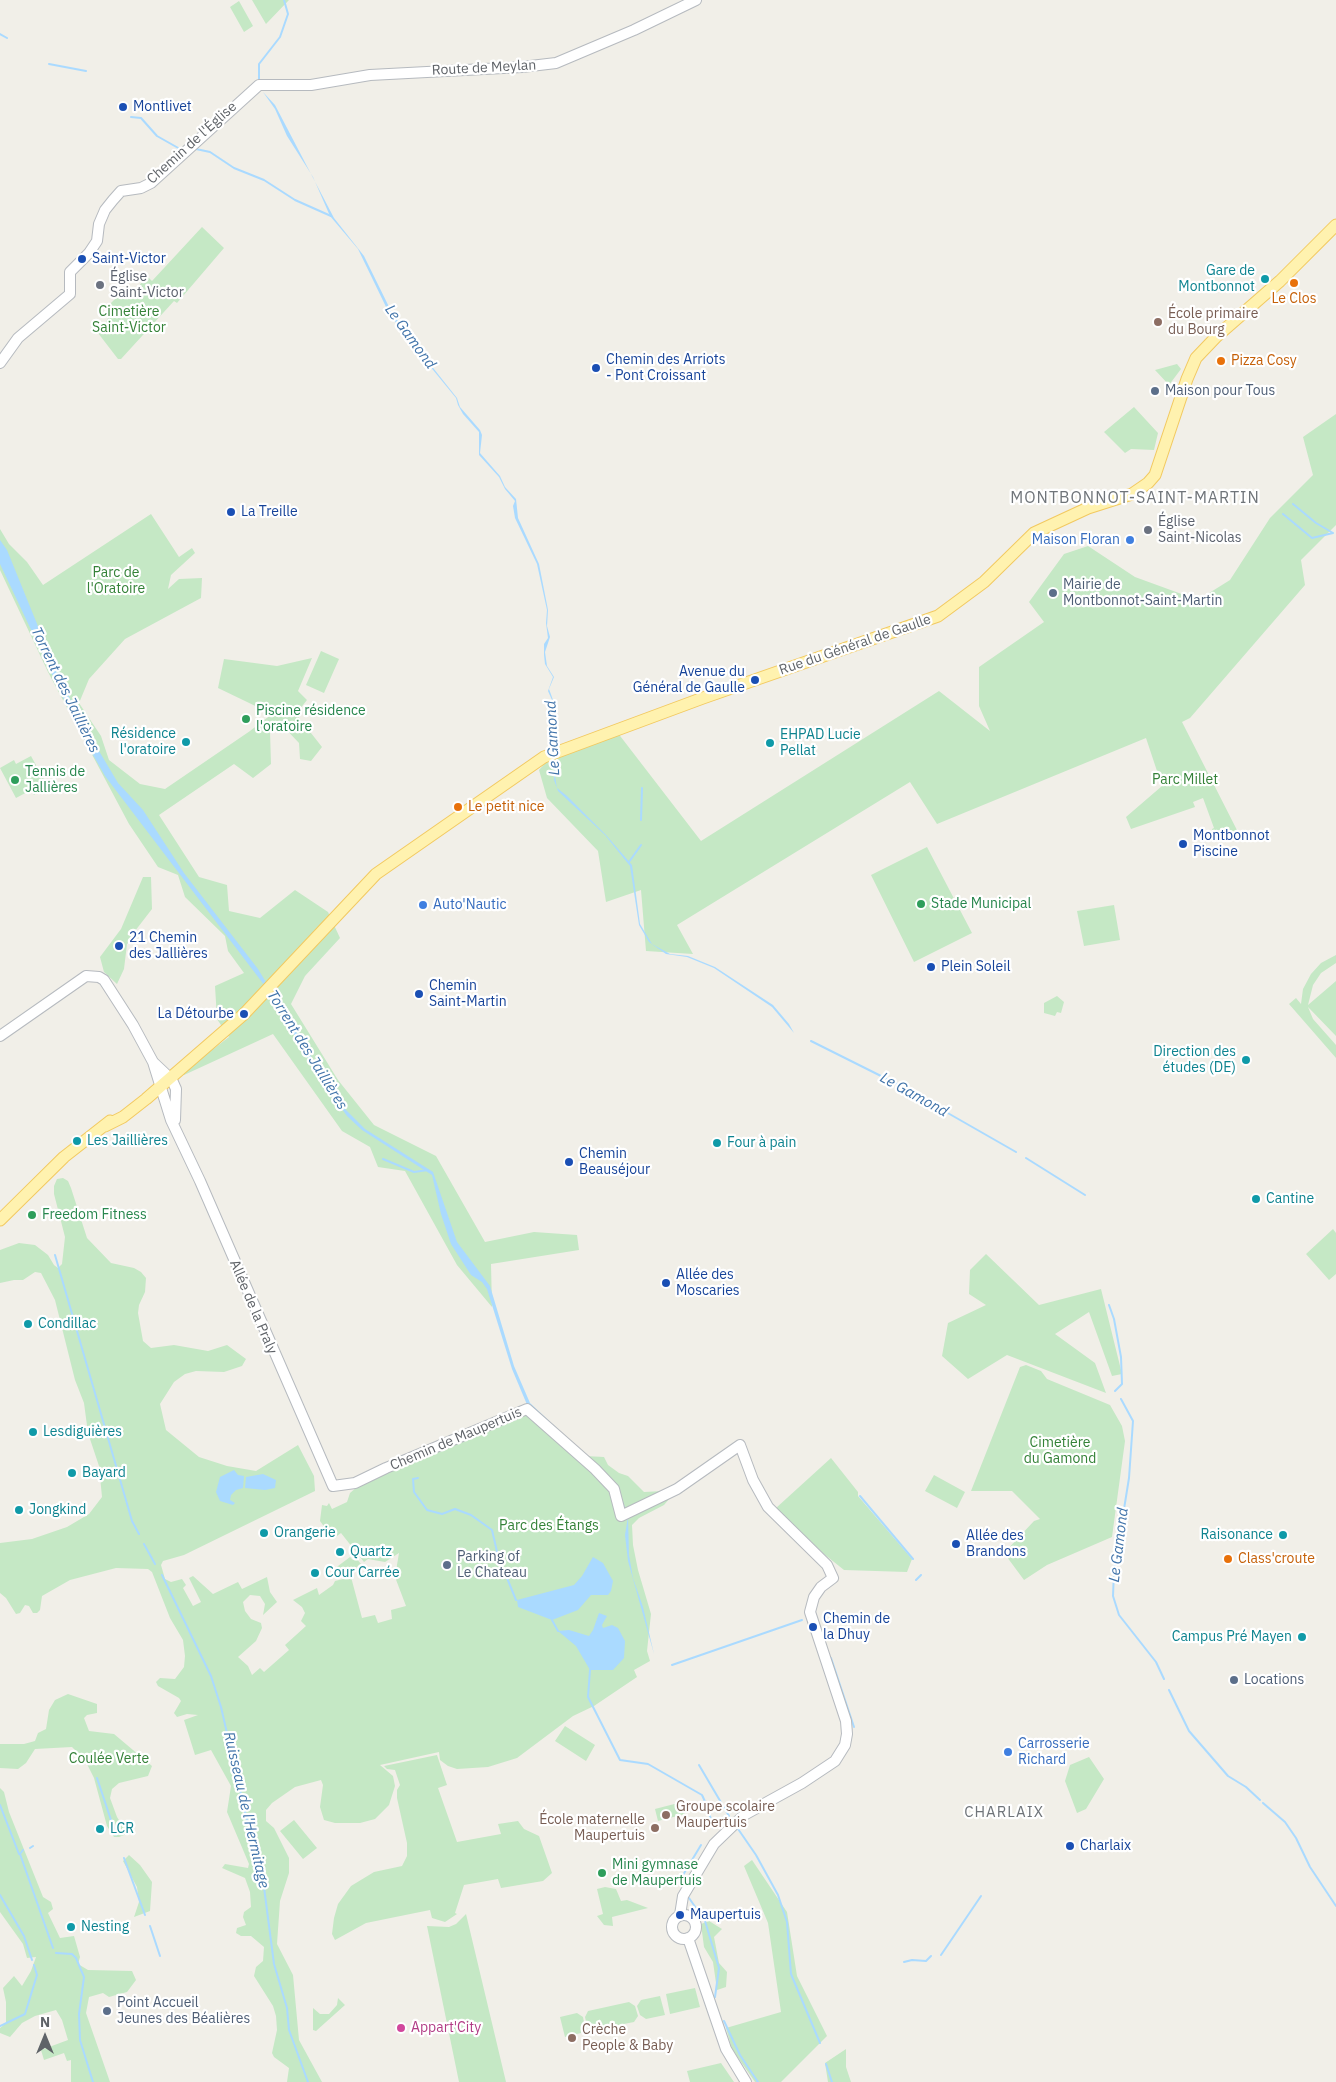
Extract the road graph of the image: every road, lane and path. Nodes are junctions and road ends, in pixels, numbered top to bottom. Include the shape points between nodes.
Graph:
1 (696, 0) edge
2 (259, 85) joint
3 (1336, 225) edge
4 (0, 362) edge
5 (0, 1036) edge
6 (164, 1080) junction
7 (0, 1220) edge
8 (333, 1486) joint
9 (680, 1915) junction
10 (688, 1938) junction
11 (746, 2082) edge

1 - 2 street, Route de Meylan via 556,62 522,67 370,75 311,84
2 - 4 street, Chemin de l'Église via 151,183 121,191 105,210 97,241 70,272 70,294 38,318
3 - 6 main road, Rue du Général de Gaulle via 1282,280 1196,358 1155,475 1132,494 1088,508 1034,533 984,582 938,616 544,757 376,874 238,1019
5 - 6 street, Allée de la Praly via 86,976 99,978 116,996
6 - 7 main road, Rue du Général de Gaulle via 64,1157
6 - 8 street, Allée de la Praly via 176,1089 171,1101 175,1126
8 - 9 street, Chemin de Maupertuis via 355,1483 527,1409 614,1489 624,1514 677,1489 740,1445 753,1480 768,1506 827,1564 833,1578 814,1597 810,1612 846,1721 845,1746 826,1768 732,1825 707,1853 683,1896
9 - 10 street via 690,1916 696,1923 695,1932
9 - 10 street via 672,1924 673,1933 680,1938
10 - 11 street via 726,2048

